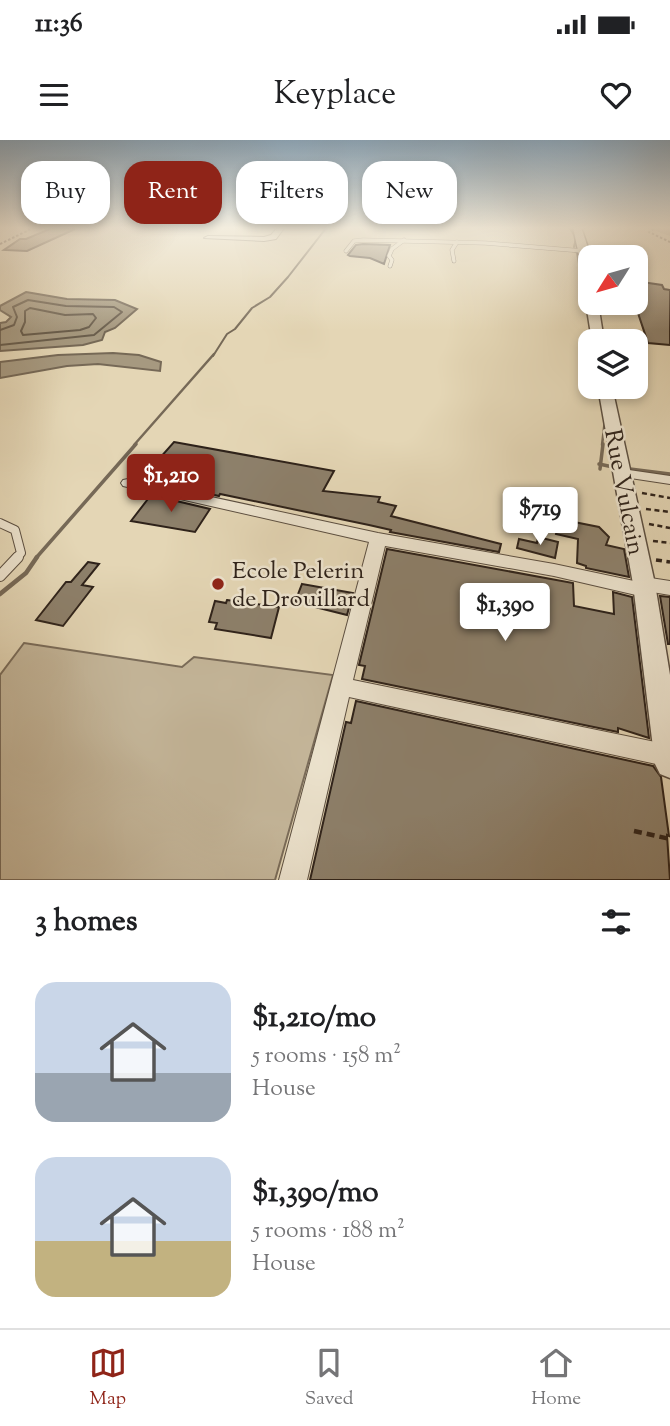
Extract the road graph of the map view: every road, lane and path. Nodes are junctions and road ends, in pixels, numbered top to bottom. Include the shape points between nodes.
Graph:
1 (391, 262) edge
2 (390, 266) dead end
3 (607, 399) edge
4 (670, 480) edge
5 (128, 483) dead end
6 (627, 498) junction
7 (670, 498) edge
8 (670, 512) edge
9 (0, 523) edge
10 (670, 528) edge
11 (378, 539) junction
12 (0, 576) edge
13 (644, 584) junction
14 (670, 588) edge
15 (344, 687) junction
16 (670, 758) edge
17 (634, 831) dead end
18 (670, 839) edge
19 (293, 880) edge

1 - 2 lane
3 - 6 street, Rue Vulcain
4 - 6 street
5 - 11 street
6 - 7 path
6 - 8 path
6 - 10 path
6 - 13 street, Rue Vulcain
9 - 12 lane via 15,530 21,553
11 - 13 street via 636,587
11 - 15 street
13 - 14 street
13 - 16 street, Rue Vulcain
15 - 16 street
15 - 19 street
17 - 18 path

